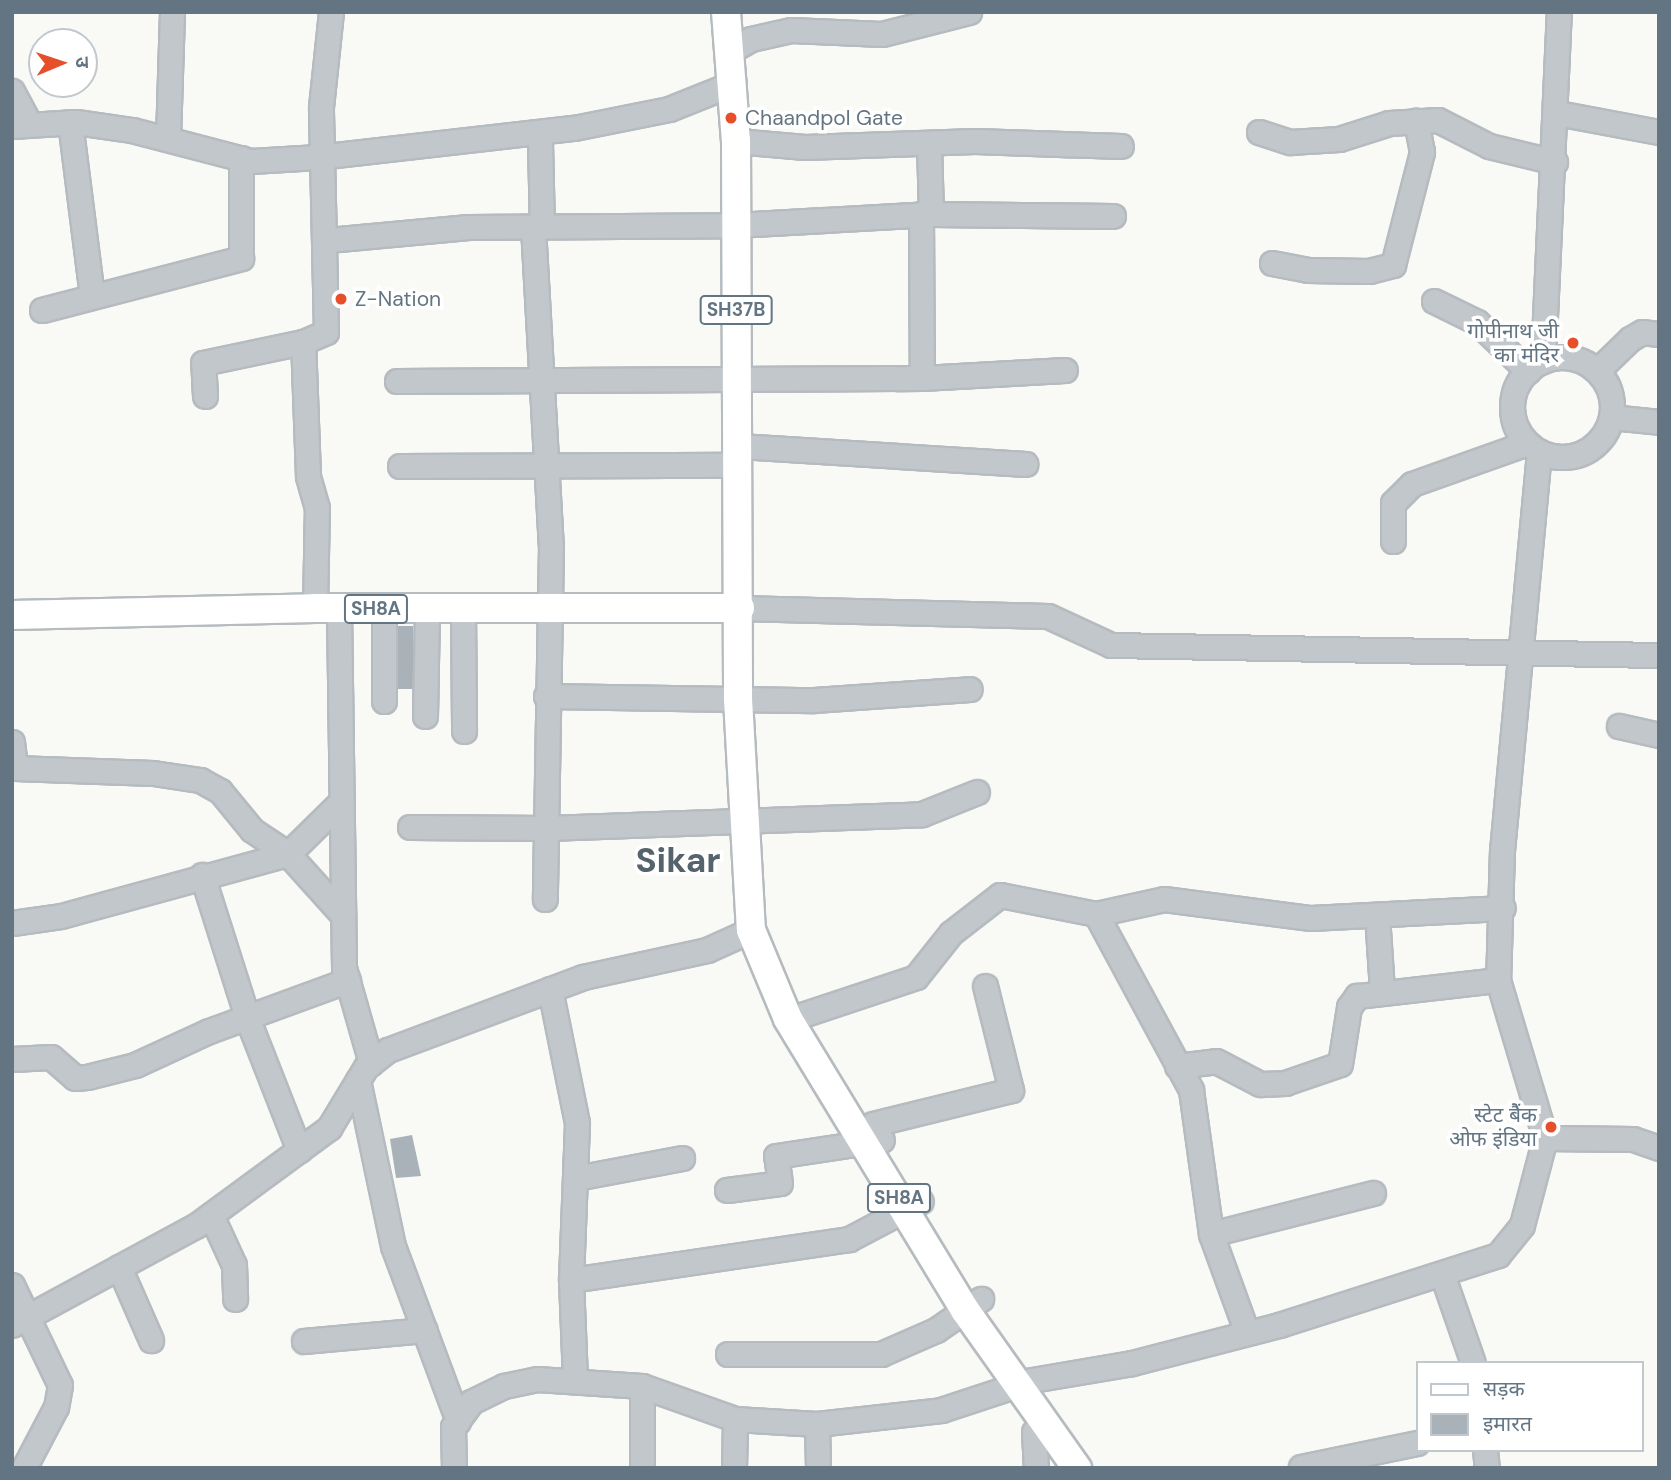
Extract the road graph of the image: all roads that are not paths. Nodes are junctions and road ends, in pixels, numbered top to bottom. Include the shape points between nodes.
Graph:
1 (172, 12) edge
2 (331, 12) edge
3 (726, 12) edge
4 (969, 12) edge
5 (1559, 12) edge
6 (730, 51) junction
7 (734, 83) junction
8 (12, 91) edge
9 (1557, 113) junction
10 (1416, 121) junction
11 (70, 122) junction
12 (21, 126) edge
13 (1259, 132) dead end
14 (1659, 132) edge
15 (169, 139) junction
16 (736, 141) junction
17 (540, 142) dead end
18 (929, 144) junction
19 (1121, 146) dead end
20 (324, 156) junction
21 (241, 159) junction
22 (1555, 162) junction
23 (926, 214) junction
24 (1113, 216) dead end
25 (735, 225) junction
26 (537, 227) junction
27 (328, 240) junction
28 (1272, 263) dead end
29 (92, 296) junction
30 (1434, 302) dead end
31 (42, 310) dead end
32 (1659, 334) edge
33 (303, 342) junction
34 (1536, 366) junction
35 (1065, 370) dead end
36 (1597, 370) junction
37 (736, 379) junction
38 (922, 379) junction
39 (543, 380) junction
40 (397, 381) dead end
41 (205, 396) dead end
42 (1611, 417) junction
43 (1659, 422) edge
44 (1533, 448) junction
45 (739, 456) junction
46 (1025, 464) dead end
47 (400, 466) dead end
48 (544, 466) junction
49 (1393, 541) dead end
50 (740, 608) junction
51 (327, 609) junction
52 (384, 609) junction
53 (427, 609) junction
54 (463, 609) junction
55 (548, 609) junction
56 (12, 615) edge
57 (1524, 651) junction
58 (1659, 655) edge
59 (971, 689) dead end
60 (546, 696) junction
61 (738, 699) junction
62 (384, 701) dead end
63 (425, 716) dead end
64 (1619, 726) dead end
65 (464, 731) dead end
66 (1659, 735) edge
67 (12, 742) edge
68 (977, 792) dead end
69 (341, 802) junction
70 (744, 821) junction
71 (410, 827) dead end
72 (548, 828) junction
73 (288, 854) junction
74 (202, 875) junction
75 (545, 899) dead end
76 (1503, 908) junction
77 (1096, 914) junction
78 (343, 915) junction
79 (1377, 915) junction
80 (12, 923) edge
81 (751, 930) junction
82 (770, 978) junction
83 (348, 980) junction
84 (1497, 980) junction
85 (985, 986) dead end
86 (550, 989) junction
87 (1382, 991) junction
88 (802, 1015) junction
89 (248, 1020) junction
90 (12, 1059) edge
91 (1177, 1066) junction
92 (365, 1072) junction
93 (874, 1136) junction
94 (1545, 1138) junction
95 (1659, 1148) edge
96 (299, 1150) junction
97 (682, 1158) dead end
98 (576, 1178) junction
99 (727, 1191) dead end
100 (1373, 1193) dead end
101 (913, 1205) junction
102 (211, 1215) junction
103 (1211, 1234) junction
104 (119, 1267) junction
105 (1442, 1274) junction
106 (571, 1280) junction
107 (12, 1285) edge
108 (235, 1299) dead end
109 (973, 1304) junction
110 (19, 1321) edge
111 (424, 1330) junction
112 (1247, 1333) junction
113 (151, 1340) dead end
114 (304, 1341) dead end
115 (728, 1354) dead end
116 (1472, 1361) edge
117 (575, 1378) junction
118 (1023, 1382) junction
119 (642, 1386) junction
120 (735, 1419) junction
121 (458, 1421) junction
122 (1037, 1421) junction
123 (817, 1424) junction
124 (1416, 1443) edge
125 (24, 1468) edge
126 (454, 1468) edge
127 (642, 1468) edge
128 (734, 1468) edge
129 (818, 1468) edge
130 (1036, 1468) edge
131 (1077, 1468) edge
132 (1301, 1468) edge

1 - 15 street
2 - 20 street via 321,107
3 - 6 main road, SH37B
4 - 6 street via 945,23 882,34 791,30 751,39
5 - 9 street
6 - 7 main road, SH37B
7 - 16 main road, SH37B
7 - 20 street via 669,109 574,128
8 - 12 street
9 - 14 street
9 - 22 street
10 - 13 street via 1327,140 1290,142
10 - 22 street via 1438,120 1489,146
10 - 28 street via 1422,152 1393,265 1320,270
11 - 12 street
11 - 15 street
11 - 29 street
15 - 21 street
16 - 18 street via 805,147
16 - 25 main road, SH37B
17 - 26 street
18 - 19 street
18 - 23 street
20 - 21 street
20 - 27 street
21 - 29 street via 241,258
22 - 34 street
23 - 24 street
23 - 25 street
23 - 38 street
25 - 26 street
25 - 37 main road, SH37B
26 - 27 street via 468,227
26 - 39 street
27 - 33 street via 326,332
29 - 31 street
30 - 34 street via 1477,322
32 - 36 street via 1642,332
33 - 41 street via 203,363
33 - 51 street via 308,476 317,508
34 - 36 street via 1566,357
34 - 44 street via 1514,394 1512,412
35 - 38 street
36 - 42 street via 1612,398
37 - 38 street
37 - 39 street
37 - 45 main road, SH37B
39 - 40 street
39 - 48 street
42 - 43 street
42 - 44 street via 1598,442 1586,452 1563,457
44 - 49 street via 1412,484 1393,503
44 - 57 street
45 - 46 street
45 - 48 street
45 - 50 main road, SH37B
47 - 48 street
48 - 55 street via 551,546
50 - 55 main road, SH8A
50 - 57 street via 1048,616 1111,645
50 - 61 main road, SH8A
51 - 52 main road, SH8A
51 - 56 main road, SH8A
51 - 69 street
52 - 53 main road, SH8A
52 - 62 street
53 - 54 main road, SH8A
53 - 63 street
54 - 55 main road, SH8A
54 - 65 street
55 - 60 street
57 - 58 street
57 - 76 street via 1502,849
59 - 61 street via 852,699
60 - 61 street
60 - 72 street
61 - 70 main road, SH8A
64 - 66 street
67 - 73 street via 15,768 153,773 200,780 220,791 252,830
68 - 70 street via 922,814
69 - 73 street
69 - 78 street
70 - 72 street
70 - 81 main road, SH8A
71 - 72 street
72 - 75 street
73 - 74 street
73 - 78 street
74 - 80 street via 61,916
74 - 89 street
76 - 79 street
76 - 84 street
77 - 79 street via 1164,899 1311,918
77 - 88 street via 1000,895 951,933 916,977
77 - 91 street
78 - 83 street
79 - 87 street
81 - 82 main road, SH8A
81 - 86 street via 707,950
82 - 88 main road, SH8A
82 - 93 main road, SH8A via 788,1019
83 - 89 street
83 - 92 street
84 - 87 street
84 - 94 street
85 - 93 street via 1011,1090
86 - 92 street via 388,1050
86 - 98 street via 577,1124
87 - 91 street via 1353,1000 1344,1055 1340,1064 1325,1072 1272,1085 1216,1061
88 - 93 main road, SH8A
89 - 90 street via 209,1031 135,1065 86,1077 75,1078 51,1056
89 - 96 street
91 - 103 street via 1191,1090
92 - 96 street via 329,1128
92 - 111 street via 385,1219
93 - 99 street via 776,1156 780,1183
93 - 101 main road, SH8A
94 - 95 street via 1633,1139
94 - 105 street via 1522,1225 1498,1255
96 - 102 street
97 - 98 street
98 - 106 street
100 - 103 street
101 - 106 street via 849,1239
101 - 109 main road, SH8A
102 - 104 street
102 - 108 street via 234,1265
103 - 112 street
104 - 110 street
104 - 113 street
105 - 112 street
105 - 116 street
106 - 117 street
107 - 110 street
109 - 115 street via 936,1330 881,1354
109 - 118 main road, SH8A
110 - 125 street via 60,1385 56,1408
111 - 114 street
111 - 121 street
112 - 118 street via 1132,1363
117 - 119 street
117 - 121 street via 504,1386 471,1402
118 - 122 main road, SH8A
118 - 123 street via 941,1410
119 - 120 street
119 - 127 street
120 - 123 street
120 - 128 street
121 - 126 street
122 - 130 street
122 - 131 main road, SH8A
123 - 129 street
124 - 132 street

